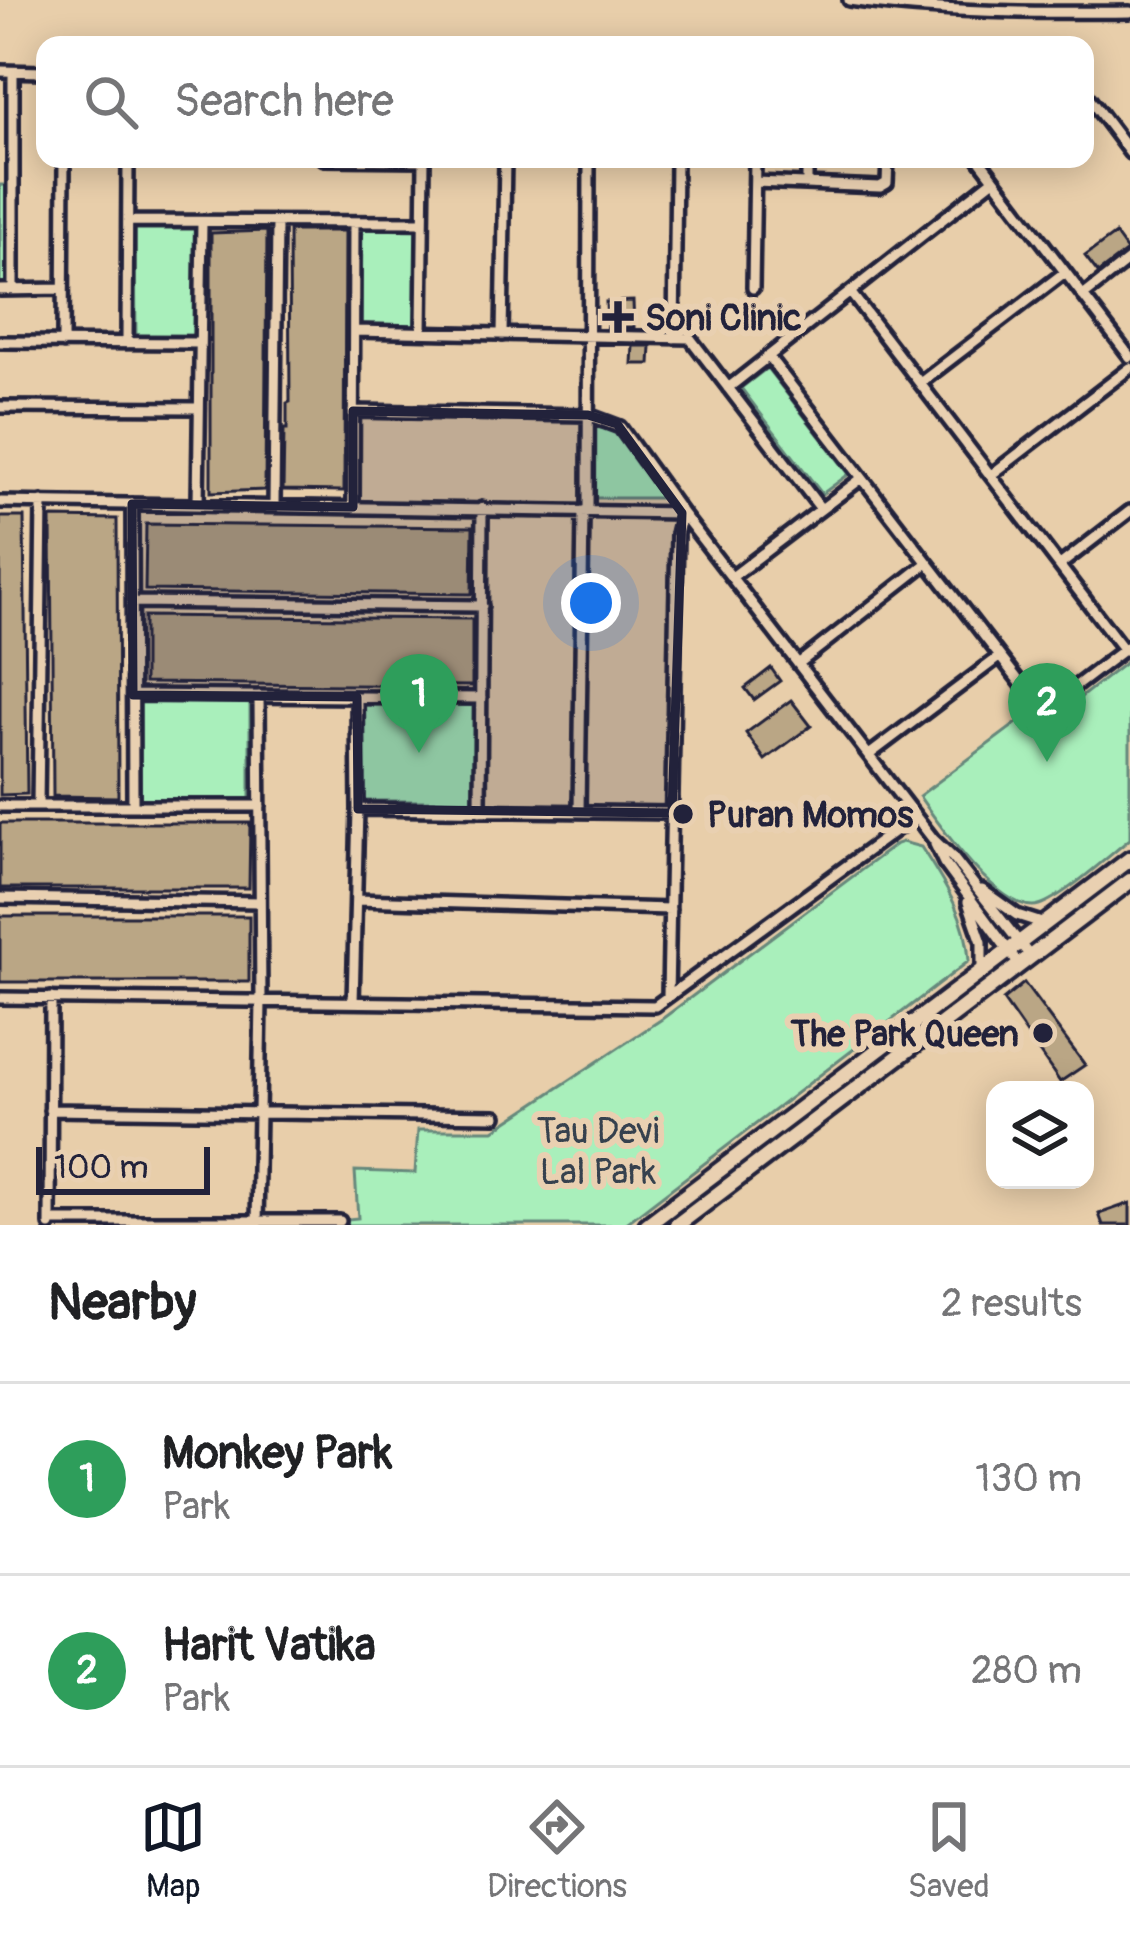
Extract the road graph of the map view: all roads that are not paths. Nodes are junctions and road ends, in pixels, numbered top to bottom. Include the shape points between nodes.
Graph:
1 (849, 0) edge
2 (1130, 12) edge
3 (0, 71) edge
4 (13, 72) junction
5 (36, 72) edge
6 (1094, 105) edge
7 (0, 126) edge
8 (13, 126) junction
9 (1130, 153) edge
10 (64, 168) edge
11 (128, 168) edge
12 (424, 168) edge
13 (505, 168) edge
14 (590, 168) edge
15 (676, 168) edge
16 (755, 168) edge
17 (807, 168) edge
18 (888, 168) edge
19 (986, 168) edge
20 (0, 177) edge
21 (13, 177) junction
22 (994, 179) junction
23 (755, 182) junction
24 (806, 184) junction
25 (128, 221) junction
26 (202, 222) junction
27 (278, 222) junction
28 (354, 222) junction
29 (423, 222) junction
30 (1130, 259) edge
31 (1065, 272) junction
32 (754, 288) dead end
33 (63, 289) junction
34 (0, 290) edge
35 (13, 290) junction
36 (850, 292) junction
37 (1083, 296) junction
38 (354, 331) junction
39 (422, 332) junction
40 (502, 335) junction
41 (589, 337) junction
42 (674, 338) junction
43 (0, 342) edge
44 (63, 343) junction
45 (127, 343) junction
46 (200, 343) junction
47 (768, 356) junction
48 (1130, 357) edge
49 (1130, 368) edge
50 (920, 382) junction
51 (728, 388) junction
52 (0, 407) edge
53 (200, 408) junction
54 (353, 411) junction
55 (588, 415) junction
56 (991, 475) junction
57 (862, 478) junction
58 (0, 502) edge
59 (42, 502) junction
60 (132, 503) junction
61 (198, 504) junction
62 (274, 505) junction
63 (353, 506) junction
64 (482, 508) junction
65 (821, 509) junction
66 (585, 511) junction
67 (1130, 511) edge
68 (682, 512) junction
69 (927, 563) junction
70 (1060, 565) junction
71 (732, 578) junction
72 (133, 602) junction
73 (482, 606) junction
74 (1127, 647) edge
75 (999, 657) junction
76 (798, 664) junction
77 (133, 695) junction
78 (259, 696) junction
79 (357, 697) junction
80 (481, 698) junction
81 (869, 754) junction
82 (0, 806) edge
83 (38, 806) junction
84 (133, 806) junction
85 (260, 806) junction
86 (358, 809) junction
87 (480, 811) junction
88 (579, 812) junction
89 (672, 813) junction
90 (915, 816) junction
91 (1130, 860) edge
92 (1130, 880) edge
93 (969, 888) junction
94 (0, 898) edge
95 (356, 900) junction
96 (260, 902) junction
97 (670, 909) junction
98 (1045, 924) junction
99 (1014, 947) junction
100 (1025, 961) junction
101 (982, 972) junction
102 (668, 996) junction
103 (0, 998) edge
104 (51, 998) junction
105 (261, 1001) junction
106 (353, 1002) junction
107 (50, 1110) junction
108 (259, 1113) junction
109 (496, 1116) dead end
110 (340, 1221) dead end
111 (257, 1222) edge
112 (50, 1223) edge
113 (647, 1225) edge
114 (677, 1225) edge

1 - 2 street
3 - 4 street
4 - 5 street
4 - 8 street
6 - 9 street
7 - 8 street
8 - 21 street
10 - 33 street
11 - 25 street
12 - 29 street
13 - 40 street
14 - 41 street
15 - 42 street
16 - 23 street
17 - 24 street
18 - 24 street via 880,187
19 - 22 street
20 - 21 street
21 - 35 street
22 - 31 street
22 - 36 street
23 - 24 street
23 - 32 street
25 - 26 street
25 - 45 street
26 - 27 street
26 - 46 street
27 - 28 street
27 - 62 street
28 - 29 street
28 - 38 street
29 - 39 street
30 - 37 street
31 - 37 street
31 - 50 street
33 - 35 street
33 - 44 street
34 - 35 street
36 - 47 street
36 - 50 street
37 - 48 street
38 - 39 street
38 - 54 street
39 - 40 street
40 - 41 street
41 - 42 street
41 - 55 street
42 - 51 street via 692,340
43 - 44 street
44 - 45 street
45 - 46 street
46 - 53 street
47 - 51 street
47 - 57 street
49 - 56 street
50 - 56 street
51 - 65 street
52 - 53 street
53 - 61 street
54 - 55 street
54 - 63 street
55 - 66 street
55 - 68 street via 620,427
56 - 70 street
57 - 65 street
57 - 69 street
58 - 59 street
59 - 60 street
59 - 83 street
60 - 61 street
60 - 72 street
61 - 62 street
62 - 63 street
63 - 64 street
64 - 66 street
64 - 73 street
65 - 71 street
66 - 68 street
66 - 88 street
67 - 70 street
68 - 71 street
68 - 89 street
69 - 75 street
69 - 76 street
70 - 74 street
71 - 76 street
72 - 73 street
72 - 77 street
73 - 80 street
74 - 75 street via 1043,709
75 - 81 street
76 - 81 street
77 - 78 street
77 - 84 street
78 - 79 street
78 - 85 street
79 - 80 street
79 - 86 street
80 - 87 street
81 - 90 street
82 - 83 street
83 - 84 street
84 - 85 street
85 - 96 street
86 - 87 street
86 - 95 street
87 - 88 street
88 - 89 street
89 - 97 street
90 - 93 street
90 - 102 street
91 - 98 main road
92 - 100 main road
93 - 98 street
93 - 99 street
93 - 101 street
94 - 96 street
95 - 97 street
95 - 106 street
96 - 105 street
97 - 102 street
98 - 99 main road
99 - 100 street
99 - 101 main road
100 - 114 main road
101 - 113 main road
102 - 106 street via 645,1007
103 - 104 street
104 - 105 street
104 - 107 street
105 - 106 street
105 - 108 street
107 - 108 street
107 - 112 street
108 - 109 street
108 - 111 street
110 - 111 street
111 - 112 street

